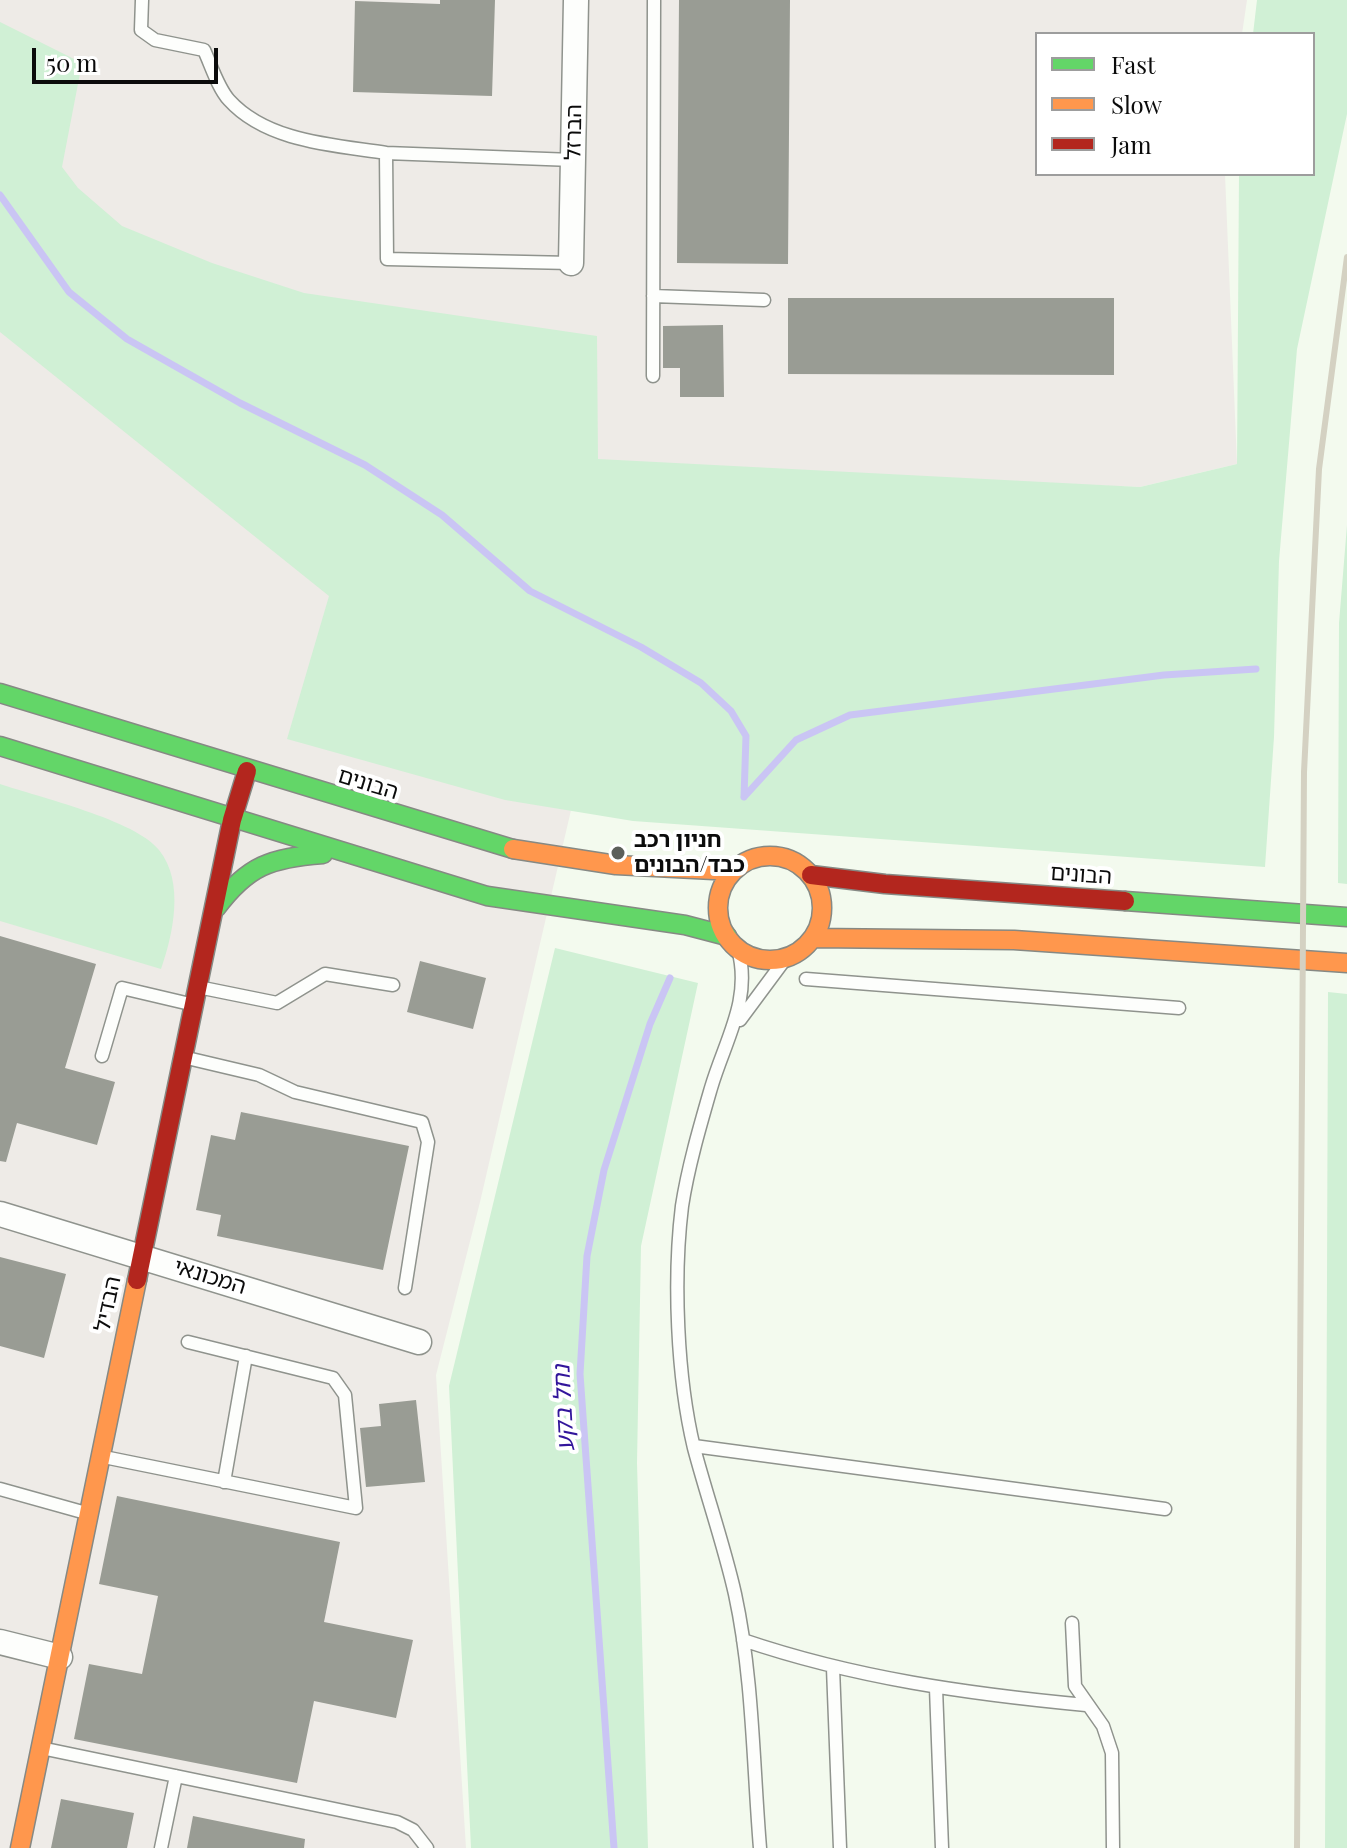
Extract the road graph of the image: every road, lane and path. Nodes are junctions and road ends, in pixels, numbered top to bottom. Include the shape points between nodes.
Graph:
1 (142, 0) edge
2 (576, 0) edge
3 (654, 0) edge
4 (386, 153) junction
5 (573, 160) junction
6 (571, 263) joint
7 (653, 296) junction
8 (764, 300) dead end
9 (653, 376) dead end
10 (0, 693) edge
11 (0, 746) edge
12 (247, 771) junction
13 (232, 820) junction
14 (338, 853) junction
15 (733, 871) junction
16 (811, 875) junction
17 (213, 911) junction
18 (1347, 917) edge
19 (813, 938) junction
20 (732, 942) junction
21 (786, 958) junction
22 (1347, 963) edge
23 (806, 979) dead end
24 (393, 985) dead end
25 (196, 996) junction
26 (1179, 1008) dead end
27 (731, 1033) junction
28 (102, 1056) dead end
29 (183, 1057) junction
30 (0, 1214) edge
31 (143, 1256) junction
32 (405, 1288) dead end
33 (188, 1342) dead end
34 (419, 1342) dead end
35 (246, 1356) junction
36 (694, 1446) junction
37 (101, 1457) junction
38 (224, 1482) junction
39 (0, 1489) edge
40 (1165, 1509) dead end
41 (89, 1514) junction
42 (1072, 1623) dead end
43 (743, 1640) junction
44 (0, 1642) edge
45 (60, 1657) junction
46 (833, 1668) junction
47 (936, 1688) junction
48 (1086, 1705) junction
49 (41, 1748) junction
50 (176, 1776) junction
51 (20, 1848) edge
52 (161, 1848) edge
53 (427, 1848) edge
54 (760, 1848) edge
55 (840, 1848) edge
56 (942, 1848) edge
57 (1113, 1848) edge

1 - 4 lane via 141,30 155,40 204,50 229,100 262,122 299,140
2 - 5 street, הברזל
3 - 7 lane
4 - 5 lane
4 - 6 lane via 387,259
5 - 6 street, הברזל
7 - 8 lane
7 - 9 lane
10 - 12 street, הבונים
11 - 13 street
12 - 13 street, הבדיל
12 - 15 street, הבונים via 524,852 616,865
13 - 14 street
13 - 17 street, הבדיל
14 - 17 street via 283,857 257,866 235,880
14 - 20 street via 487,896 685,925
15 - 16 street via 747,861 773,856 798,864
15 - 20 street via 718,903 719,920
16 - 18 street, הבונים
16 - 19 street via 823,906
17 - 25 street, הבדיל
19 - 21 street
19 - 22 street via 969,939
20 - 21 street via 769,960
20 - 27 lane via 744,985
21 - 27 lane
23 - 26 lane
24 - 25 lane via 325,974 277,1003
25 - 28 lane via 122,988
25 - 29 street, הבדיל
27 - 36 lane via 711,1086 682,1206 682,1362
29 - 31 street, הבדיל
29 - 32 lane via 259,1075 295,1092 422,1122 428,1142
30 - 31 street, המכונאי
31 - 34 street, המכונאי
31 - 37 street, הבדיל
33 - 35 lane
35 - 38 lane
35 - 38 lane via 333,1378 345,1395 356,1508
36 - 40 lane
36 - 43 lane
37 - 38 lane
37 - 41 street, הבדיל
39 - 41 lane
41 - 45 street, הבדיל
42 - 48 lane via 1074,1678
43 - 46 lane
43 - 54 lane
44 - 45 street
45 - 49 street, הבדיל
46 - 47 lane
46 - 55 lane
47 - 48 lane
47 - 56 lane
48 - 57 lane via 1103,1726 1112,1753
49 - 50 lane
49 - 51 street, הבדיל
50 - 52 lane
50 - 53 lane via 397,1822 413,1830

